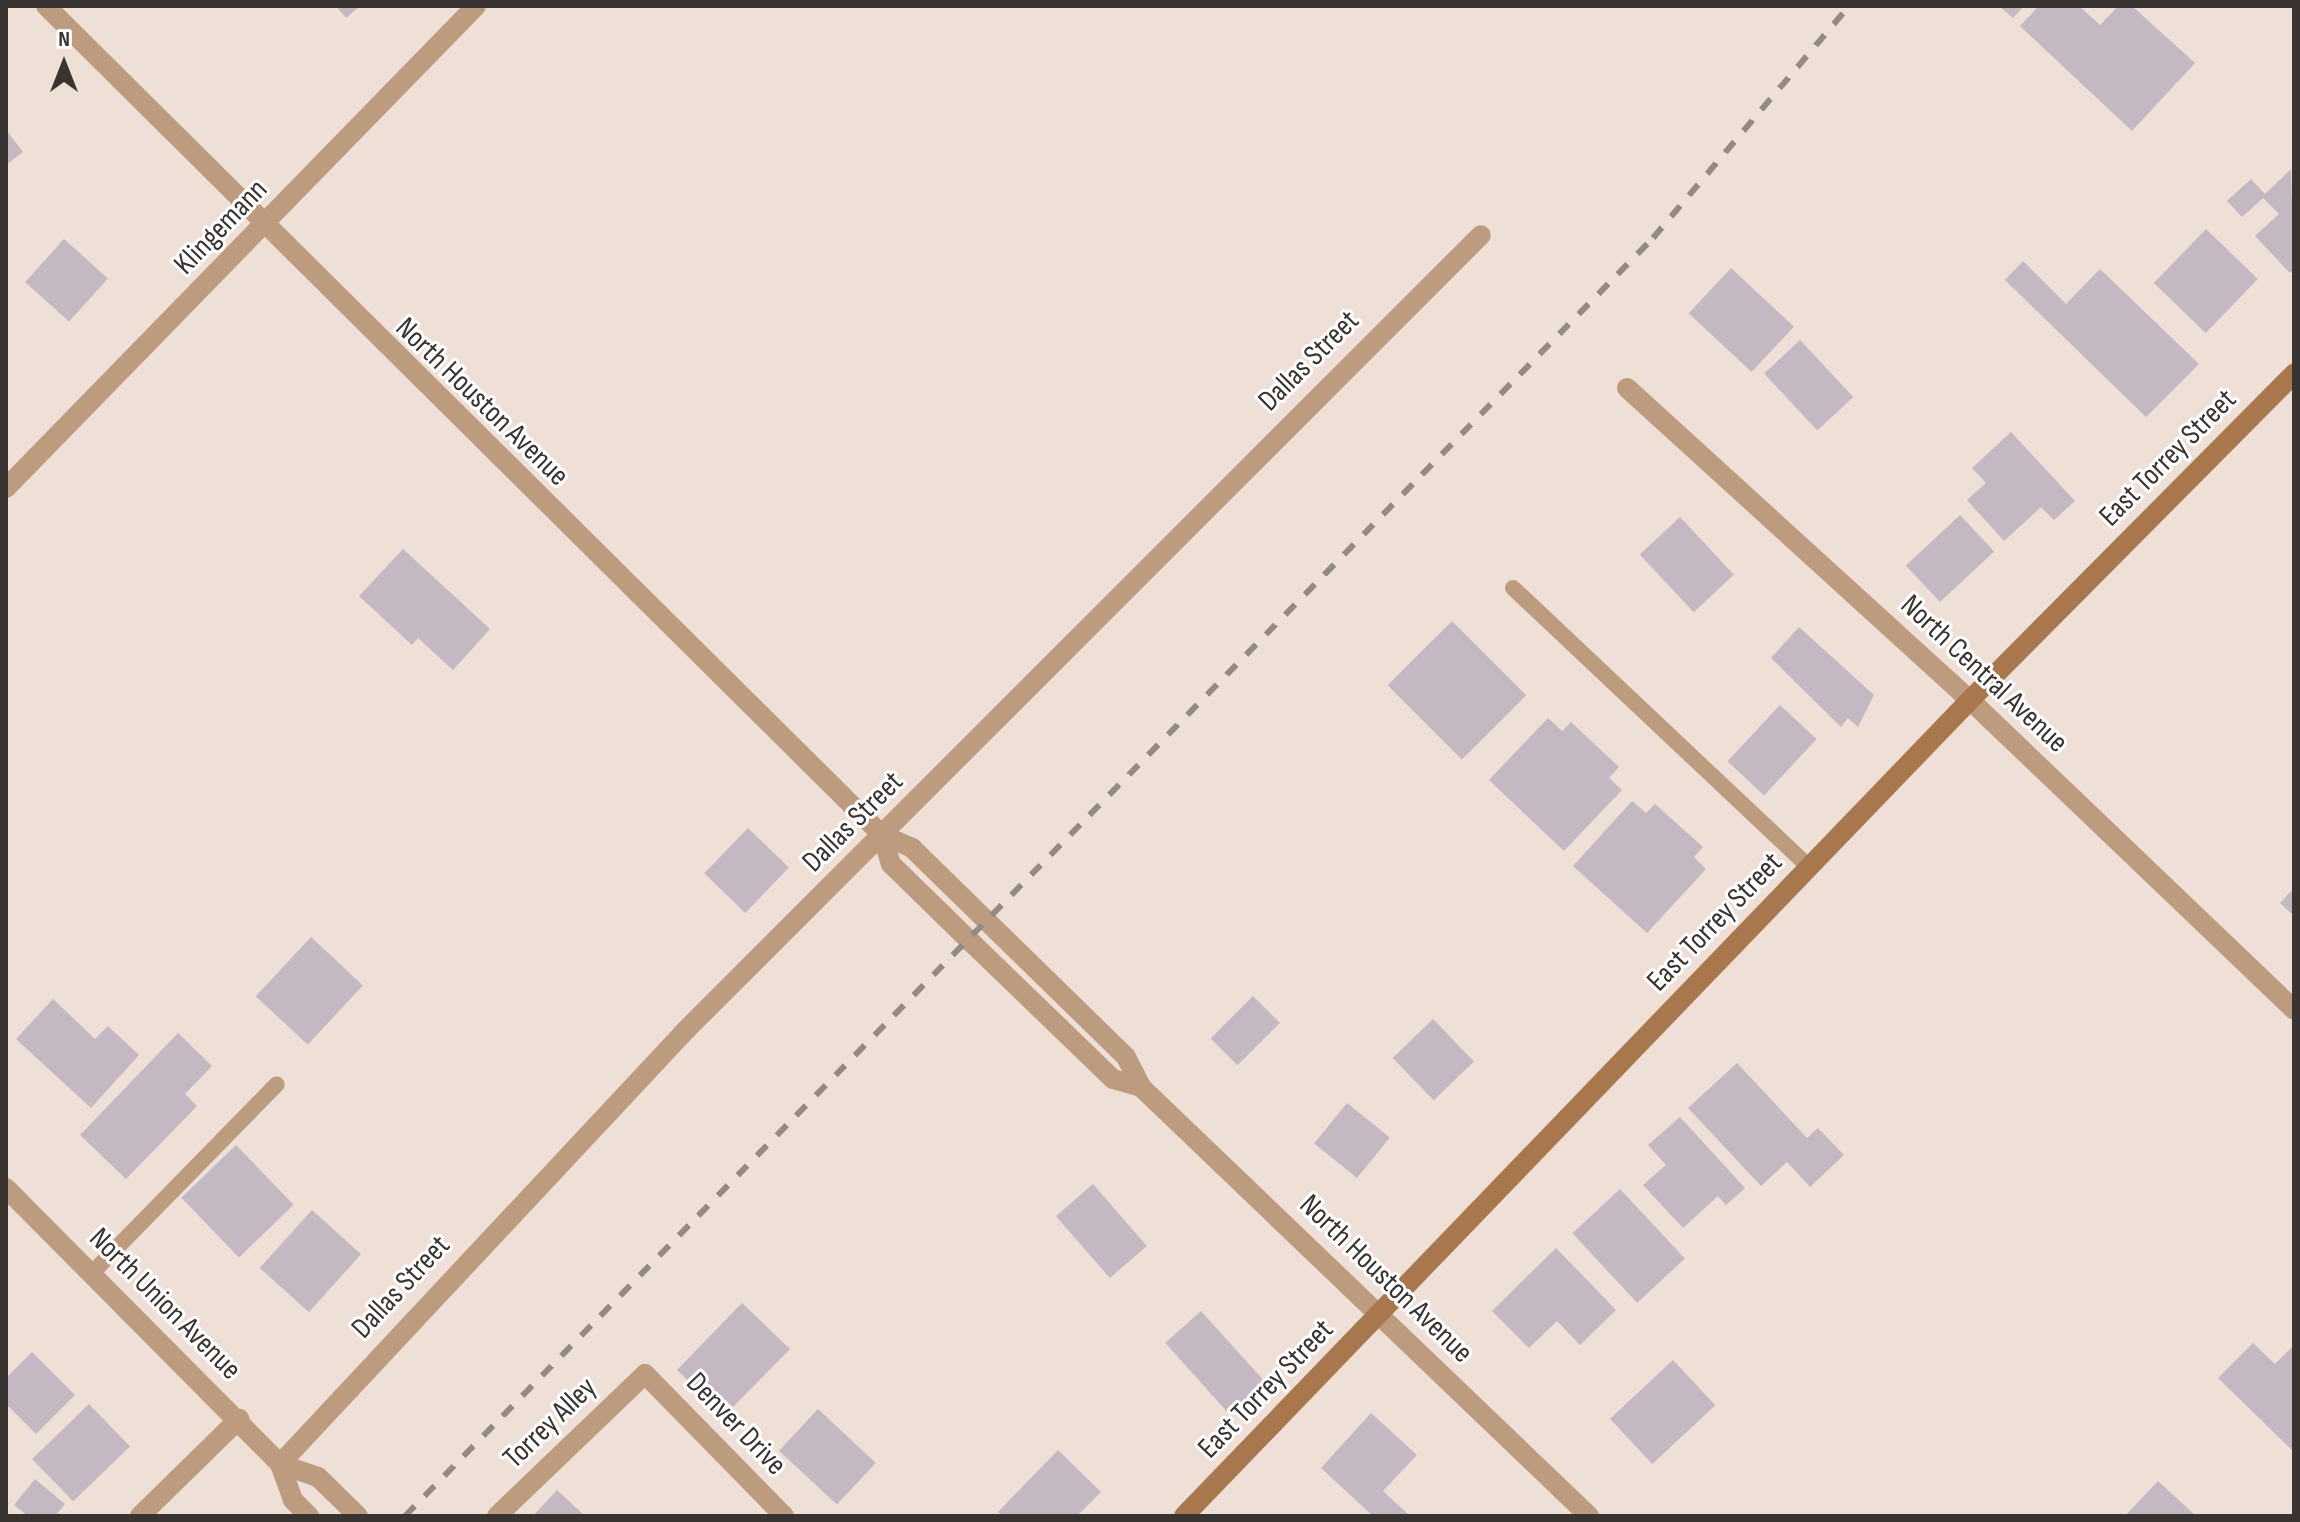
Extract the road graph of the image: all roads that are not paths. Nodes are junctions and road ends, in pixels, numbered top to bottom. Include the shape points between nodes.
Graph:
1 (46, 6) edge
2 (476, 6) edge
3 (268, 222) junction
4 (1481, 235) dead end
5 (2294, 374) edge
6 (1627, 388) dead end
7 (6, 488) edge
8 (1513, 588) dead end
9 (1970, 700) junction
10 (882, 835) junction
11 (1809, 867) junction
12 (2294, 1010) edge
13 (277, 1084) dead end
14 (6, 1188) edge
15 (92, 1273) junction
16 (1382, 1314) junction
17 (645, 1374) joint
18 (239, 1419) junction
19 (280, 1464) junction
20 (140, 1516) edge
21 (309, 1516) edge
22 (358, 1516) edge
23 (497, 1516) edge
24 (784, 1516) edge
25 (1184, 1516) edge
26 (1589, 1516) edge

1 - 3 street, North Houston Avenue
2 - 3 street, Klingemann
3 - 7 street, Klingemann
3 - 10 street, North Houston Avenue via 341,305
4 - 10 street, Dallas Street
5 - 9 street, East Torrey Street
6 - 9 street, North Central Avenue
8 - 11 lane
9 - 11 street, East Torrey Street
9 - 12 street, North Central Avenue
10 - 16 street, North Houston Avenue via 891,864 1113,1079 1141,1087
10 - 19 street, Dallas Street via 686,1030
11 - 16 street, East Torrey Street
13 - 15 lane
14 - 15 street, North Union Avenue
15 - 18 street, North Union Avenue
16 - 25 street, East Torrey Street
16 - 26 street, North Houston Avenue
17 - 23 street, Torrey Alley
17 - 24 street, Denver Drive
18 - 19 street, North Union Avenue
18 - 20 street
19 - 21 street, North Union Avenue via 293,1500
19 - 22 street, North Union Avenue via 318,1477

